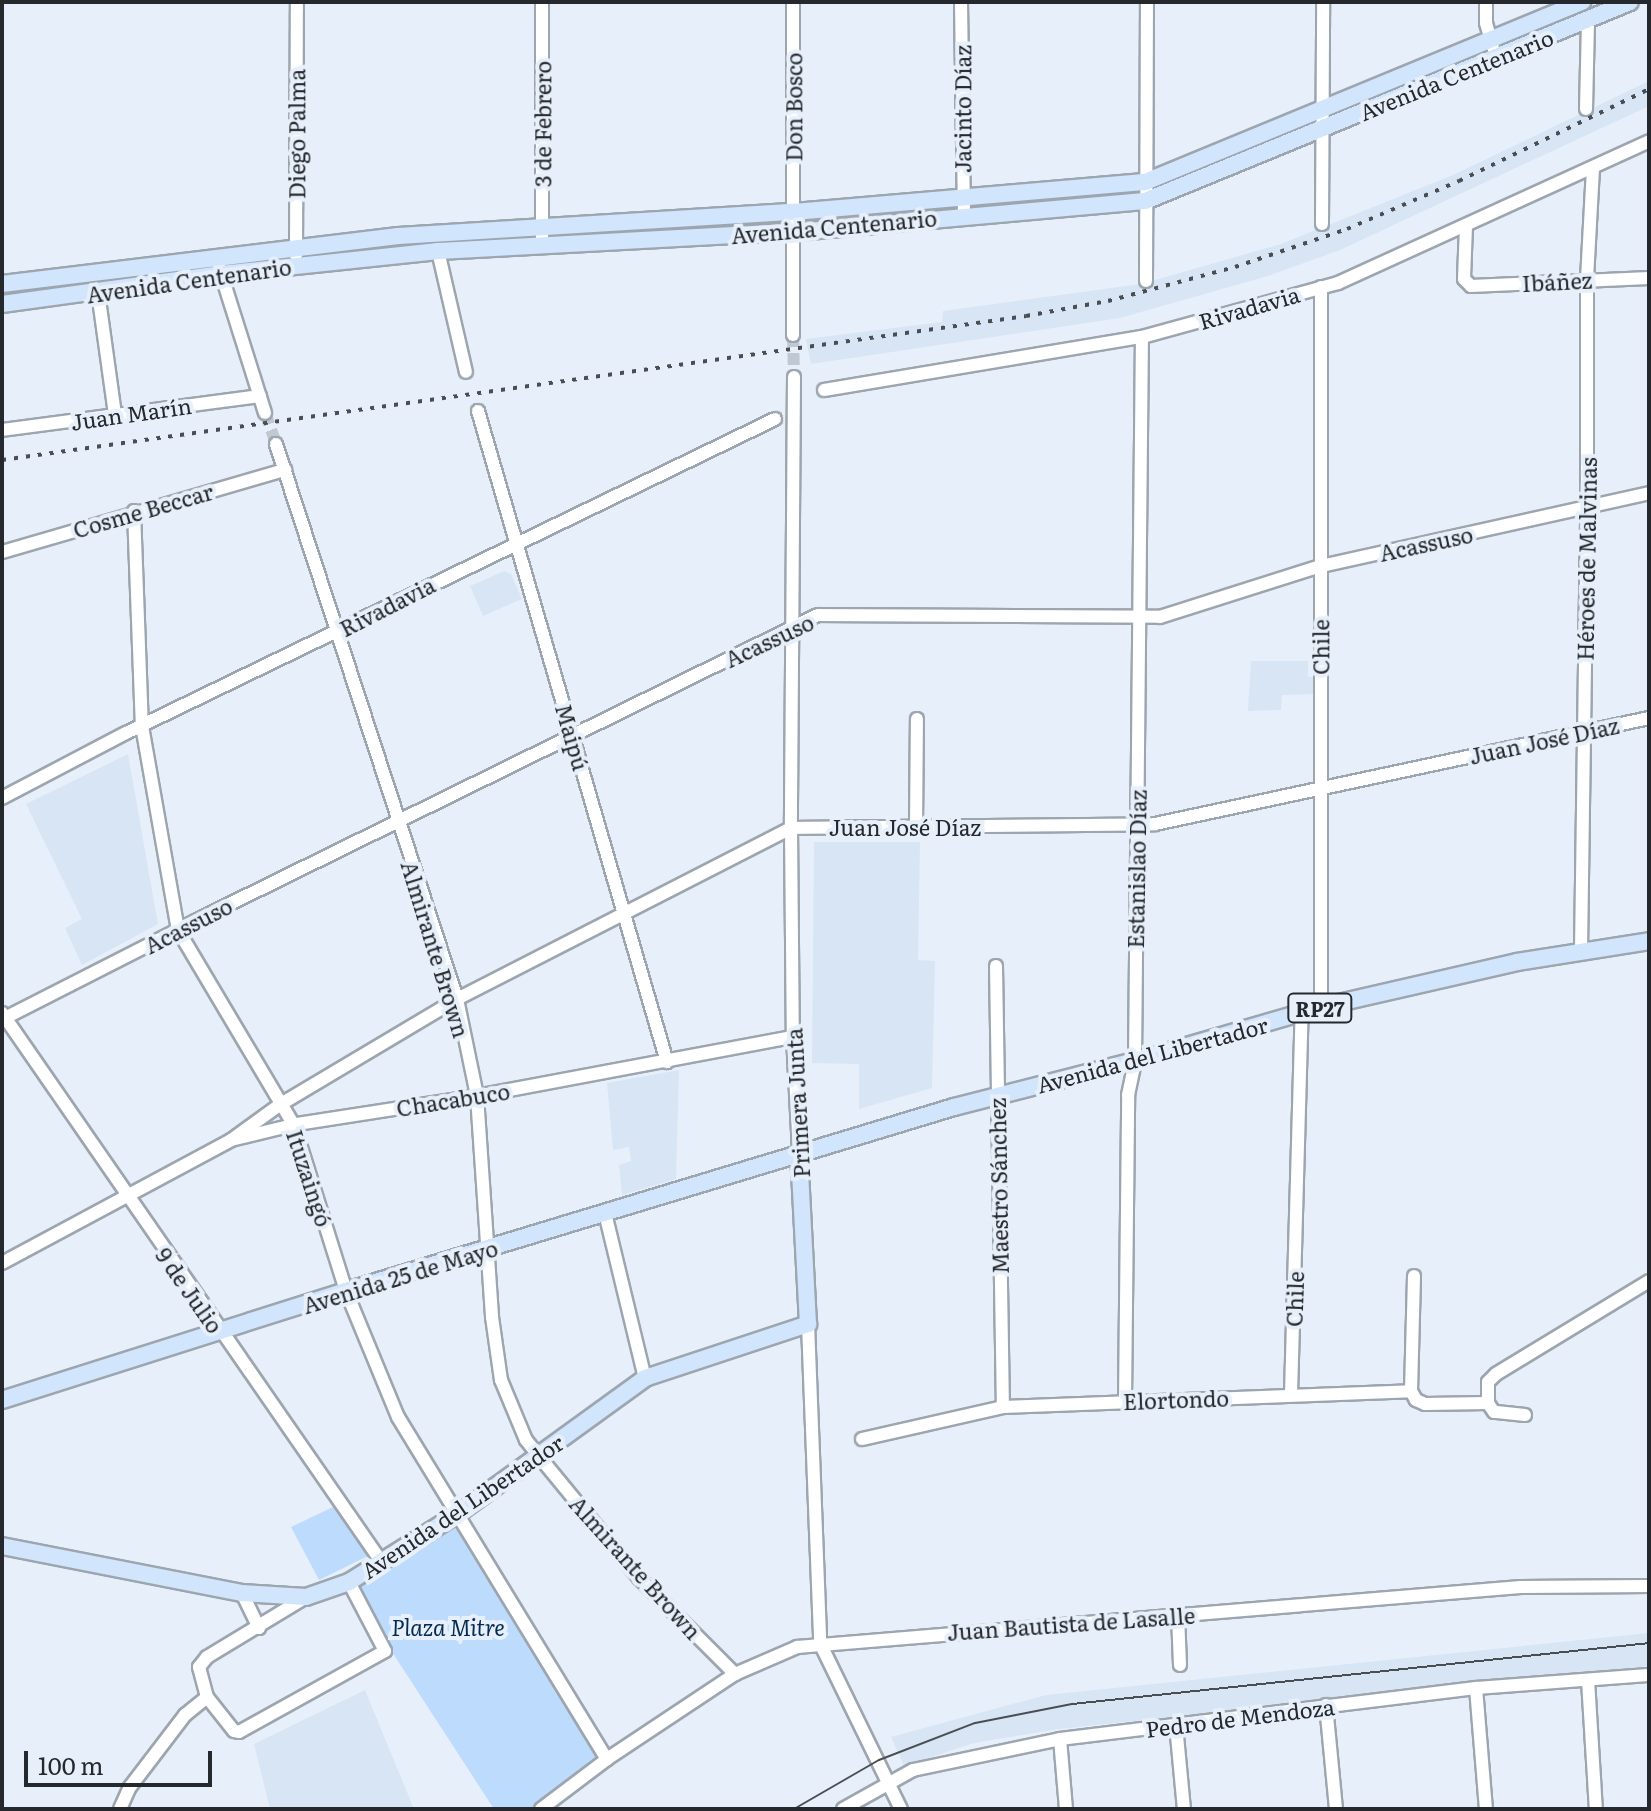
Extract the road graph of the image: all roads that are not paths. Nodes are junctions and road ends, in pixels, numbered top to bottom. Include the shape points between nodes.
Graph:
1 (297, 2) edge
2 (542, 2) edge
3 (793, 2) edge
4 (961, 2) edge
5 (1147, 2) edge
6 (1323, 2) edge
7 (1486, 2) edge
8 (1582, 2) edge
9 (1630, 2) edge
10 (1588, 19) junction
11 (1490, 41) junction
12 (1498, 57) junction
13 (1324, 108) junction
14 (1586, 109) dead end
15 (1324, 128) junction
16 (1649, 141) edge
17 (1593, 168) junction
18 (1145, 182) junction
19 (963, 197) junction
20 (1145, 201) junction
21 (793, 212) junction
22 (964, 216) junction
23 (1322, 224) dead end
24 (541, 226) junction
25 (1466, 226) junction
26 (793, 232) junction
27 (542, 245) junction
28 (438, 251) junction
29 (296, 258) junction
30 (219, 267) junction
31 (1649, 278) edge
32 (1587, 279) junction
33 (1146, 281) dead end
34 (2, 284) edge
35 (1321, 287) junction
36 (98, 292) junction
37 (2, 304) edge
38 (793, 335) tunnel mouth
39 (1142, 337) junction
40 (466, 372) dead end
41 (794, 377) tunnel mouth
42 (824, 390) dead end
43 (260, 396) junction
44 (478, 411) dead end
45 (265, 413) tunnel mouth
46 (115, 415) junction
47 (775, 419) dead end
48 (2, 430) edge
49 (276, 444) tunnel mouth
50 (285, 470) junction
51 (1649, 493) edge
52 (1587, 508) junction
53 (134, 511) junction
54 (516, 542) junction
55 (2, 552) edge
56 (1321, 566) junction
57 (1140, 618) junction
58 (792, 627) junction
59 (335, 632) junction
60 (1649, 718) edge
61 (917, 719) dead end
62 (142, 726) junction
63 (1584, 731) junction
64 (573, 736) junction
65 (1319, 788) junction
66 (2, 798) edge
67 (396, 822) junction
68 (1136, 826) junction
69 (916, 827) junction
70 (791, 828) junction
71 (624, 913) junction
72 (178, 930) junction
73 (1649, 941) edge
74 (1581, 951) junction
75 (996, 966) dead end
76 (457, 999) junction
77 (1321, 1007) junction
78 (1302, 1012) junction
79 (4, 1016) edge
80 (793, 1037) junction
81 (1135, 1061) junction
82 (667, 1062) junction
83 (477, 1096) junction
84 (996, 1096) junction
85 (281, 1104) junction
86 (294, 1125) junction
87 (231, 1140) junction
88 (799, 1152) junction
89 (126, 1197) junction
90 (605, 1213) junction
91 (490, 1248) junction
92 (2, 1263) edge
93 (1414, 1276) dead end
94 (1649, 1281) edge
95 (346, 1291) junction
96 (808, 1324) junction
97 (221, 1334) junction
98 (645, 1378) junction
99 (1411, 1391) junction
100 (1291, 1394) junction
101 (2, 1400) edge
102 (1125, 1401) junction
103 (1488, 1403) junction
104 (1003, 1407) junction
105 (1525, 1415) dead end
106 (862, 1439) dead end
107 (538, 1455) junction
108 (456, 1515) junction
109 (2, 1546) edge
110 (383, 1564) junction
111 (349, 1582) junction
112 (1649, 1586) edge
113 (242, 1593) junction
114 (306, 1597) junction
115 (1178, 1615) junction
116 (259, 1628) junction
117 (820, 1643) junction
118 (1180, 1665) dead end
119 (735, 1674) junction
120 (1649, 1675) edge
121 (1588, 1680) junction
122 (1476, 1688) junction
123 (207, 1697) junction
124 (1326, 1705) junction
125 (1176, 1725) junction
126 (1060, 1739) junction
127 (607, 1759) junction
128 (889, 1781) junction
129 (120, 1809) edge
130 (541, 1809) edge
131 (843, 1809) edge
132 (901, 1809) edge
133 (1066, 1809) edge
134 (1184, 1809) edge
135 (1336, 1809) edge
136 (1486, 1809) edge
137 (1596, 1809) edge

1 - 29 street, Diego Palma
2 - 24 street, 3 de Febrero
3 - 21 street, Don Bosco
4 - 19 street, Jacinto Díaz
5 - 18 street
6 - 13 street
7 - 11 street
8 - 11 main road, Avenida Centenario
9 - 10 main road, Avenida Centenario
10 - 12 main road, Avenida Centenario
10 - 14 street
11 - 12 street
11 - 13 main road, Avenida Centenario
12 - 15 main road, Avenida Centenario
13 - 15 street
13 - 18 main road, Avenida Centenario
15 - 20 main road, Avenida Centenario
15 - 23 street
16 - 17 street, Rivadavia
17 - 25 street, Rivadavia
17 - 32 street, Héroes de Malvinas
18 - 19 main road, Avenida Centenario
18 - 20 street
19 - 21 main road, Avenida Centenario
19 - 22 street, Jacinto Díaz
20 - 22 main road, Avenida Centenario
20 - 33 street
21 - 24 main road, Avenida Centenario
21 - 26 street
22 - 26 main road, Avenida Centenario
24 - 27 street, 3 de Febrero
24 - 29 main road, Avenida Centenario via 398,236
25 - 32 street, Ibáñez via 1466,284
25 - 35 street, Rivadavia
26 - 27 main road, Avenida Centenario
26 - 38 street
27 - 28 main road, Avenida Centenario
28 - 29 main road, Avenida Centenario
28 - 40 street
29 - 30 main road, Avenida Centenario
30 - 34 main road, Avenida Centenario
30 - 36 main road, Avenida Centenario
30 - 43 street
31 - 32 street, Ibáñez
32 - 52 street, Héroes de Malvinas
35 - 39 street, Rivadavia
35 - 56 street, Chile
36 - 37 main road, Avenida Centenario
36 - 46 street
39 - 42 street, Rivadavia
39 - 57 street, Estanislao Díaz
41 - 58 street, Primera Junta
43 - 45 street
43 - 46 street, Juan Marín
44 - 54 street, Maipú
46 - 48 street, Juan Marín
47 - 54 street, Rivadavia
49 - 50 street, Almirante Brown
50 - 53 street, Cosme Beccar
50 - 59 street, Almirante Brown
51 - 52 street, Acassuso
52 - 56 street, Acassuso
52 - 63 street, Héroes de Malvinas
53 - 55 street, Cosme Beccar
53 - 62 street, Ituzaingó
54 - 59 street, Rivadavia
54 - 64 street, Maipú
56 - 57 street, Acassuso via 1160,617
56 - 65 street, Chile
57 - 58 street, Acassuso via 818,615
57 - 68 street, Estanislao Díaz
58 - 64 street, Acassuso
58 - 70 street, Primera Junta
59 - 62 street, Rivadavia
59 - 67 street, Almirante Brown
60 - 63 street, Juan José Díaz
61 - 69 street
62 - 66 street, Rivadavia
62 - 72 street, Ituzaingó
63 - 65 street, Juan José Díaz
63 - 74 street, Héroes de Malvinas
64 - 67 street, Acassuso
64 - 71 street, Maipú
65 - 68 street, Juan José Díaz
65 - 77 street, Chile
67 - 72 street, Acassuso
67 - 76 street, Almirante Brown
68 - 69 street, Juan José Díaz
68 - 81 street, Estanislao Díaz
69 - 70 street, Juan José Díaz
70 - 71 street, Juan José Díaz
70 - 80 street, Primera Junta
71 - 76 street, Juan José Díaz
71 - 82 street, Maipú
72 - 79 street, Acassuso
72 - 85 street, Ituzaingó
73 - 74 main road, Avenida del Libertador / RP27
74 - 77 main road, Avenida del Libertador / RP27
75 - 84 street, Maestro Sánchez
76 - 83 street, Almirante Brown
76 - 85 street, Juan José Díaz
77 - 78 main road, Avenida del Libertador / RP27
78 - 81 main road, Avenida del Libertador / RP27
78 - 100 street, Chile
79 - 89 street, 9 de Julio
80 - 82 street, Chacabuco
80 - 88 street, Primera Junta
81 - 84 main road, Avenida del Libertador / RP27
81 - 102 street, Estanislao Díaz via 1128,1095
82 - 83 street, Chacabuco
83 - 86 street, Chacabuco
83 - 91 street, Almirante Brown
84 - 88 main road, Avenida del Libertador / RP27
84 - 104 street, Maestro Sánchez
85 - 86 street, Ituzaingó
85 - 87 street, Juan José Díaz
86 - 87 street, Chacabuco
86 - 95 street, Ituzaingó
87 - 89 street, Chacabuco
88 - 90 main road, Avenida 25 de Mayo / RP27
88 - 96 main road, Primera Junta
89 - 92 street, Chacabuco
89 - 97 street, 9 de Julio
90 - 91 main road, Avenida 25 de Mayo / RP27
90 - 98 street
91 - 95 main road, Avenida 25 de Mayo / RP27
91 - 107 street, Almirante Brown via 501,1380 526,1440
93 - 99 street
94 - 103 street via 1496,1374 1488,1382
95 - 97 main road, Avenida 25 de Mayo / RP27
95 - 108 street, Ituzaingó via 398,1417
96 - 98 main road, Avenida del Libertador
96 - 117 street, Primera Junta
97 - 101 main road, Avenida 25 de Mayo / RP27
97 - 110 street, 9 de Julio
98 - 107 main road, Avenida del Libertador
99 - 100 street, Elortondo
99 - 103 street, Elortondo via 1425,1404
100 - 102 street, Elortondo
102 - 104 street, Elortondo
103 - 105 street, Elortondo via 1494,1412
104 - 106 street, Elortondo
107 - 108 main road, Avenida del Libertador
107 - 119 street, Almirante Brown via 639,1578
108 - 110 main road, Avenida del Libertador
108 - 127 street, Ituzaingó
109 - 113 main road, Avenida del Libertador
110 - 111 main road, Avenida del Libertador
111 - 114 main road, Avenida del Libertador
111 - 123 street via 385,1651 244,1730 234,1731
112 - 115 street, Juan Bautista de Lasalle via 1521,1587
113 - 114 main road, Avenida del Libertador
113 - 116 street
114 - 116 street
115 - 117 street, Juan Bautista de Lasalle
115 - 118 street
116 - 123 street via 207,1657 199,1667
117 - 119 street, Juan Bautista de Lasalle via 797,1647
117 - 128 street, Primera Junta
119 - 127 street, Juan Bautista de Lasalle
120 - 121 street, Pedro de Mendoza
121 - 122 street, Pedro de Mendoza
121 - 137 street
122 - 124 street, Pedro de Mendoza
122 - 136 street
123 - 129 street via 185,1715 130,1787
124 - 125 street, Pedro de Mendoza
124 - 135 street
125 - 126 street, Pedro de Mendoza
125 - 134 street
126 - 128 street, Pedro de Mendoza via 913,1770
126 - 133 street
127 - 130 street, Juan Bautista de Lasalle
128 - 131 street, Pedro de Mendoza
128 - 132 street, Primera Junta

